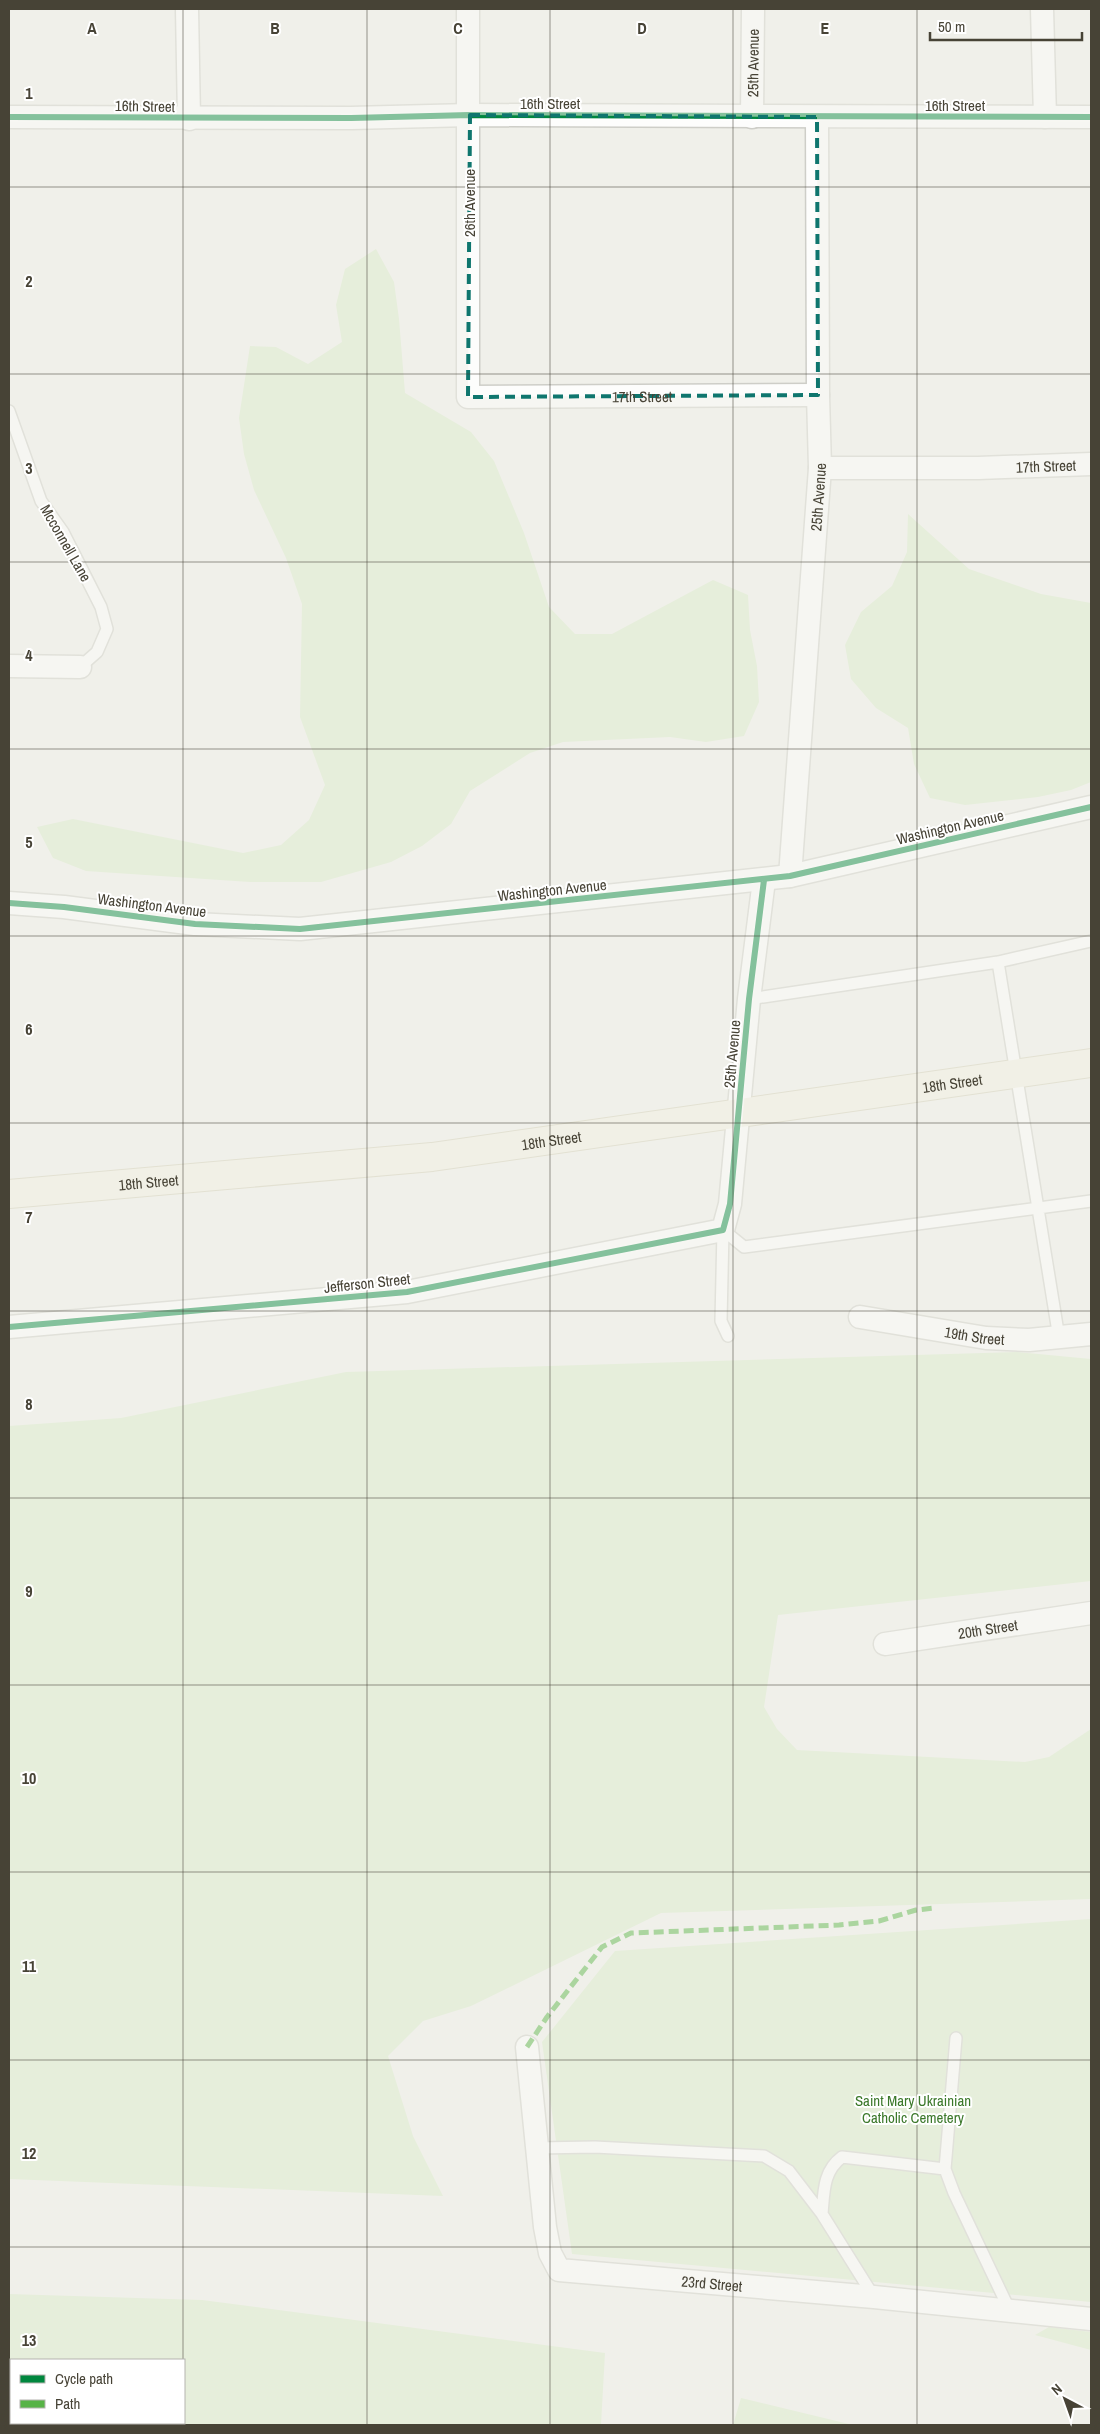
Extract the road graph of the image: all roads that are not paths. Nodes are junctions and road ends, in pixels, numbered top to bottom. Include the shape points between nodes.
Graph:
1 (187, 9) edge
2 (468, 9) edge
3 (753, 9) edge
4 (1042, 9) edge
5 (470, 115) junction
6 (9, 117) edge
7 (752, 117) junction
8 (817, 117) junction
9 (1045, 117) junction
10 (189, 118) junction
11 (1091, 118) edge
12 (818, 395) junction
13 (468, 397) joint
14 (9, 411) edge
15 (1091, 464) edge
16 (820, 468) junction
17 (9, 666) edge
18 (80, 667) joint
19 (1091, 807) edge
20 (790, 876) junction
21 (764, 880) junction
22 (9, 903) edge
23 (1091, 941) edge
24 (998, 962) junction
25 (749, 999) junction
26 (1091, 1063) edge
27 (1015, 1074) junction
28 (740, 1113) junction
29 (9, 1194) edge
30 (1091, 1200) edge
31 (1039, 1208) junction
32 (723, 1230) junction
33 (860, 1317) dead end
34 (9, 1327) edge
35 (1091, 1334) edge
36 (728, 1336) dead end
37 (1059, 1338) junction
38 (1091, 1613) edge
39 (885, 1644) dead end
40 (956, 2038) dead end
41 (527, 2047) dead end
42 (537, 2148) junction
43 (945, 2169) junction
44 (822, 2214) junction
45 (874, 2297) junction
46 (1010, 2311) junction
47 (1091, 2319) edge

1 - 10 street
2 - 5 street, 26th Avenue
3 - 7 street, 25th Avenue
4 - 9 street
5 - 7 street, 16th Street
5 - 10 street, 16th Street
5 - 13 street, 26th Avenue
6 - 10 street, 16th Street
7 - 8 street, 16th Street
8 - 9 street, 16th Street
8 - 12 street, 25th Avenue
9 - 11 street, 16th Street
12 - 13 street, 17th Street
12 - 16 street, 25th Avenue
14 - 18 lane, Mcconnell Lane via 41,501 67,540 101,607 108,629 97,652
15 - 16 street, 17th Street
16 - 20 street, 25th Avenue
17 - 18 street
19 - 20 street, Washington Avenue
20 - 21 street, Washington Avenue
21 - 22 street, Washington Avenue via 300,930 196,924
21 - 25 street, 25th Avenue
23 - 24 lane
24 - 25 lane
24 - 27 lane
25 - 28 street, 25th Avenue
26 - 27 main road, 18th Street
27 - 28 main road, 18th Street
27 - 31 lane
28 - 29 main road, 18th Street via 432,1158
28 - 32 street, 25th Avenue via 730,1204
30 - 31 lane
31 - 32 lane via 744,1247
31 - 37 lane
32 - 34 street, Jefferson Street via 407,1292
32 - 36 lane, 25th Avenue via 722,1321
33 - 37 street, 19th Street via 986,1338
35 - 37 street, 19th Street
38 - 39 street, 20th Street
40 - 43 lane
41 - 42 street, 23rd Street
42 - 44 lane via 595,2147 764,2156 790,2171
42 - 45 street, 23rd Street via 544,2227 550,2253 559,2270
43 - 44 lane via 842,2157 826,2177
43 - 46 lane
44 - 45 lane
45 - 46 street, 23rd Street
46 - 47 street, 23rd Street

